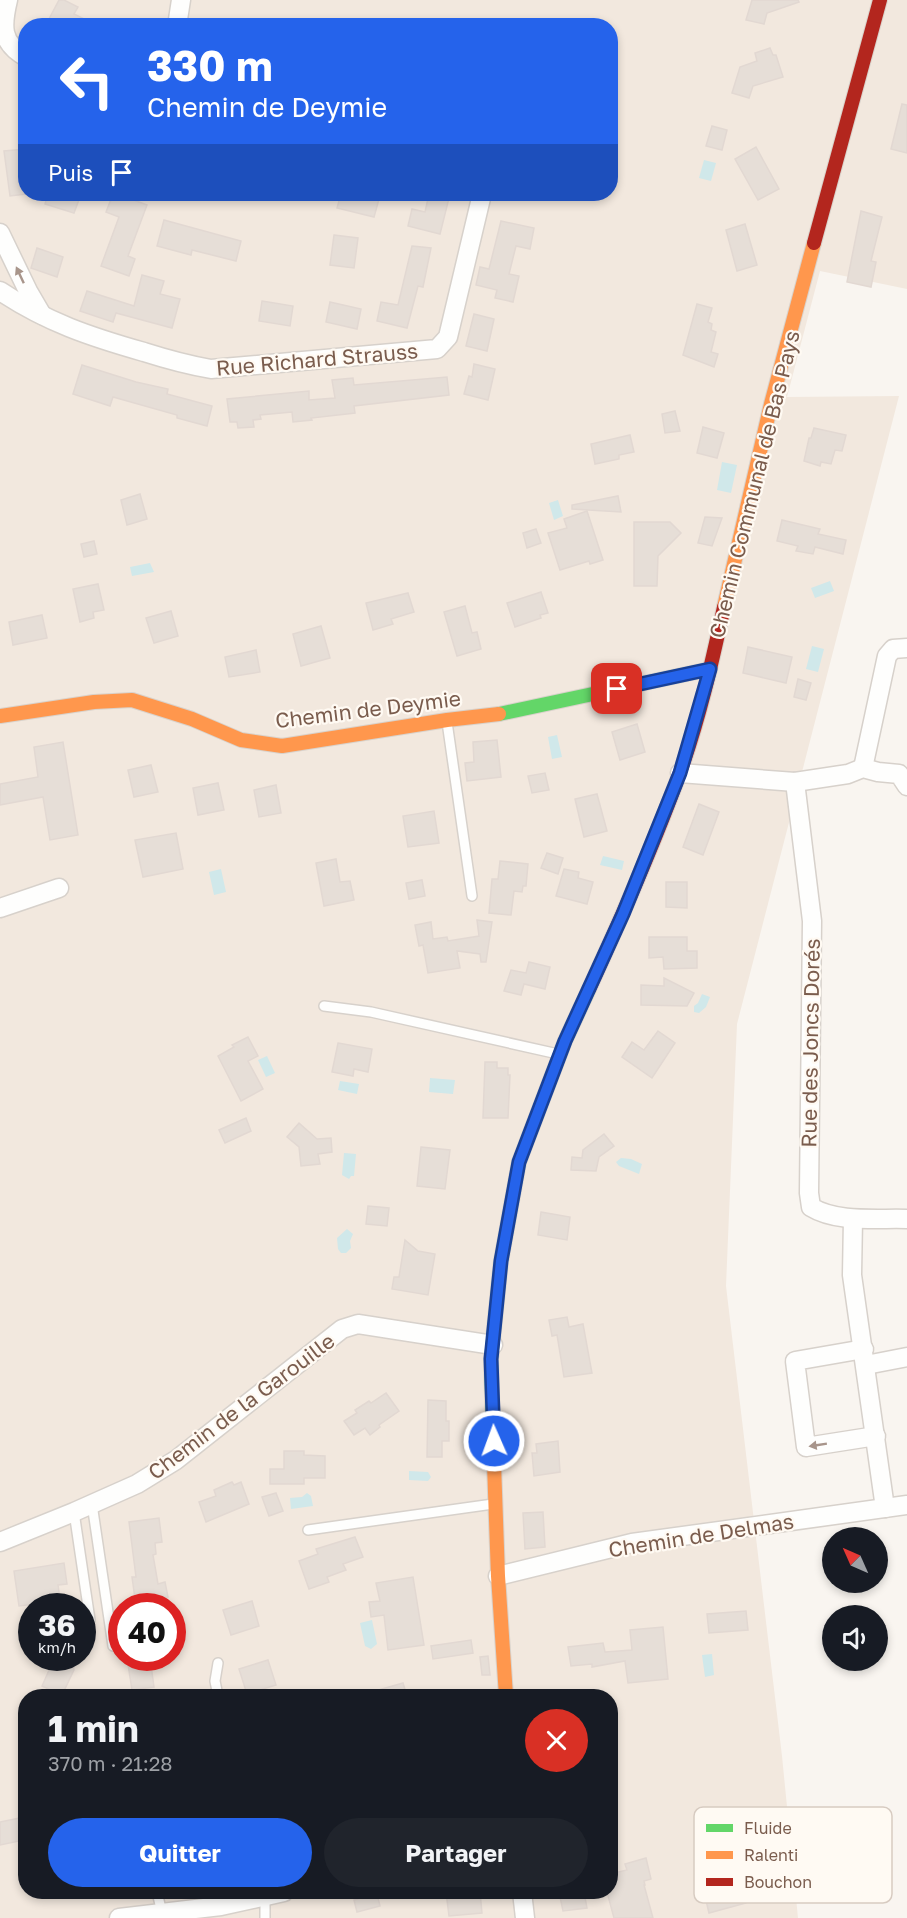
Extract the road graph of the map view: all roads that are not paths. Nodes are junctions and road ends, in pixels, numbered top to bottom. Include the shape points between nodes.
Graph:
1 (8, 0) edge
2 (182, 0) edge
3 (880, 0) edge
4 (179, 18) edge
5 (5, 32) junction
6 (18, 47) edge
7 (0, 58) edge
8 (480, 201) edge
9 (0, 233) edge
10 (0, 291) edge
11 (42, 315) junction
12 (907, 648) edge
13 (710, 669) junction
14 (0, 717) edge
15 (447, 720) junction
16 (863, 768) junction
17 (680, 773) junction
18 (795, 782) junction
19 (907, 786) edge
20 (59, 888) dead end
21 (471, 896) dead end
22 (0, 908) edge
23 (324, 1006) dead end
24 (560, 1055) junction
25 (853, 1219) junction
26 (907, 1220) edge
27 (493, 1345) junction
28 (865, 1357) junction
29 (907, 1357) edge
30 (876, 1436) junction
31 (495, 1503) junction
32 (92, 1504) junction
33 (907, 1505) edge
34 (885, 1508) junction
35 (74, 1512) junction
36 (308, 1530) dead end
37 (0, 1542) edge
38 (498, 1576) junction
39 (86, 1593) edge
40 (108, 1613) edge
41 (218, 1663) dead end
42 (217, 1689) edge
43 (506, 1689) edge
44 (159, 1899) edge
45 (245, 1899) edge
46 (260, 1899) edge
47 (523, 1899) edge
48 (162, 1913) junction
49 (119, 1918) edge
50 (265, 1918) edge
51 (525, 1918) edge

1 - 5 street
2 - 4 street
3 - 13 street, Chemin Communal de Bas Pays via 771,404
5 - 6 street
5 - 7 street
8 - 11 street, Rue Richard Strauss via 448,337 437,349 211,369 88,336
11 -> 9 street
10 - 11 street, Rue Richard Strauss
12 - 16 street via 893,649 887,656
13 - 15 street, Chemin de Deymie via 502,714
13 - 17 street, Chemin Communal de Bas Pays
14 - 15 street, Chemin de Deymie via 132,699 241,740 282,746
15 - 21 lane
16 - 18 street
16 - 19 street via 899,774
17 - 18 street
17 - 24 street, Chemin Communal de Bas Pays
18 - 25 street, Rue des Joncs Dorés via 812,921 809,1193 811,1207 821,1214
20 - 22 street
23 - 24 lane via 371,1012
24 - 27 street, Chemin Communal de Bas Pays via 519,1162 501,1261
25 - 26 street, Rue des Joncs Dorés
25 - 28 street via 852,1275
27 - 31 street, Chemin Communal de Bas Pays
27 - 32 street, Chemin de la Garouille via 358,1324 342,1329 176,1460 137,1484
28 - 29 street
28 - 30 street
30 -> 28 street via 806,1447 795,1361
30 - 34 street
31 - 36 lane
31 - 38 street, Chemin Communal de Bas Pays
32 - 35 street, Chemin de la Garouille
32 - 40 lane
33 - 34 street, Chemin de Delmas
34 - 38 street, Chemin de Delmas via 632,1543
35 - 37 street, Chemin de la Garouille
35 - 39 lane
38 - 43 street, Chemin Communal de Bas Pays
41 - 42 lane
44 - 48 lane
45 - 48 street
46 - 50 lane
47 - 51 street
48 - 49 street

